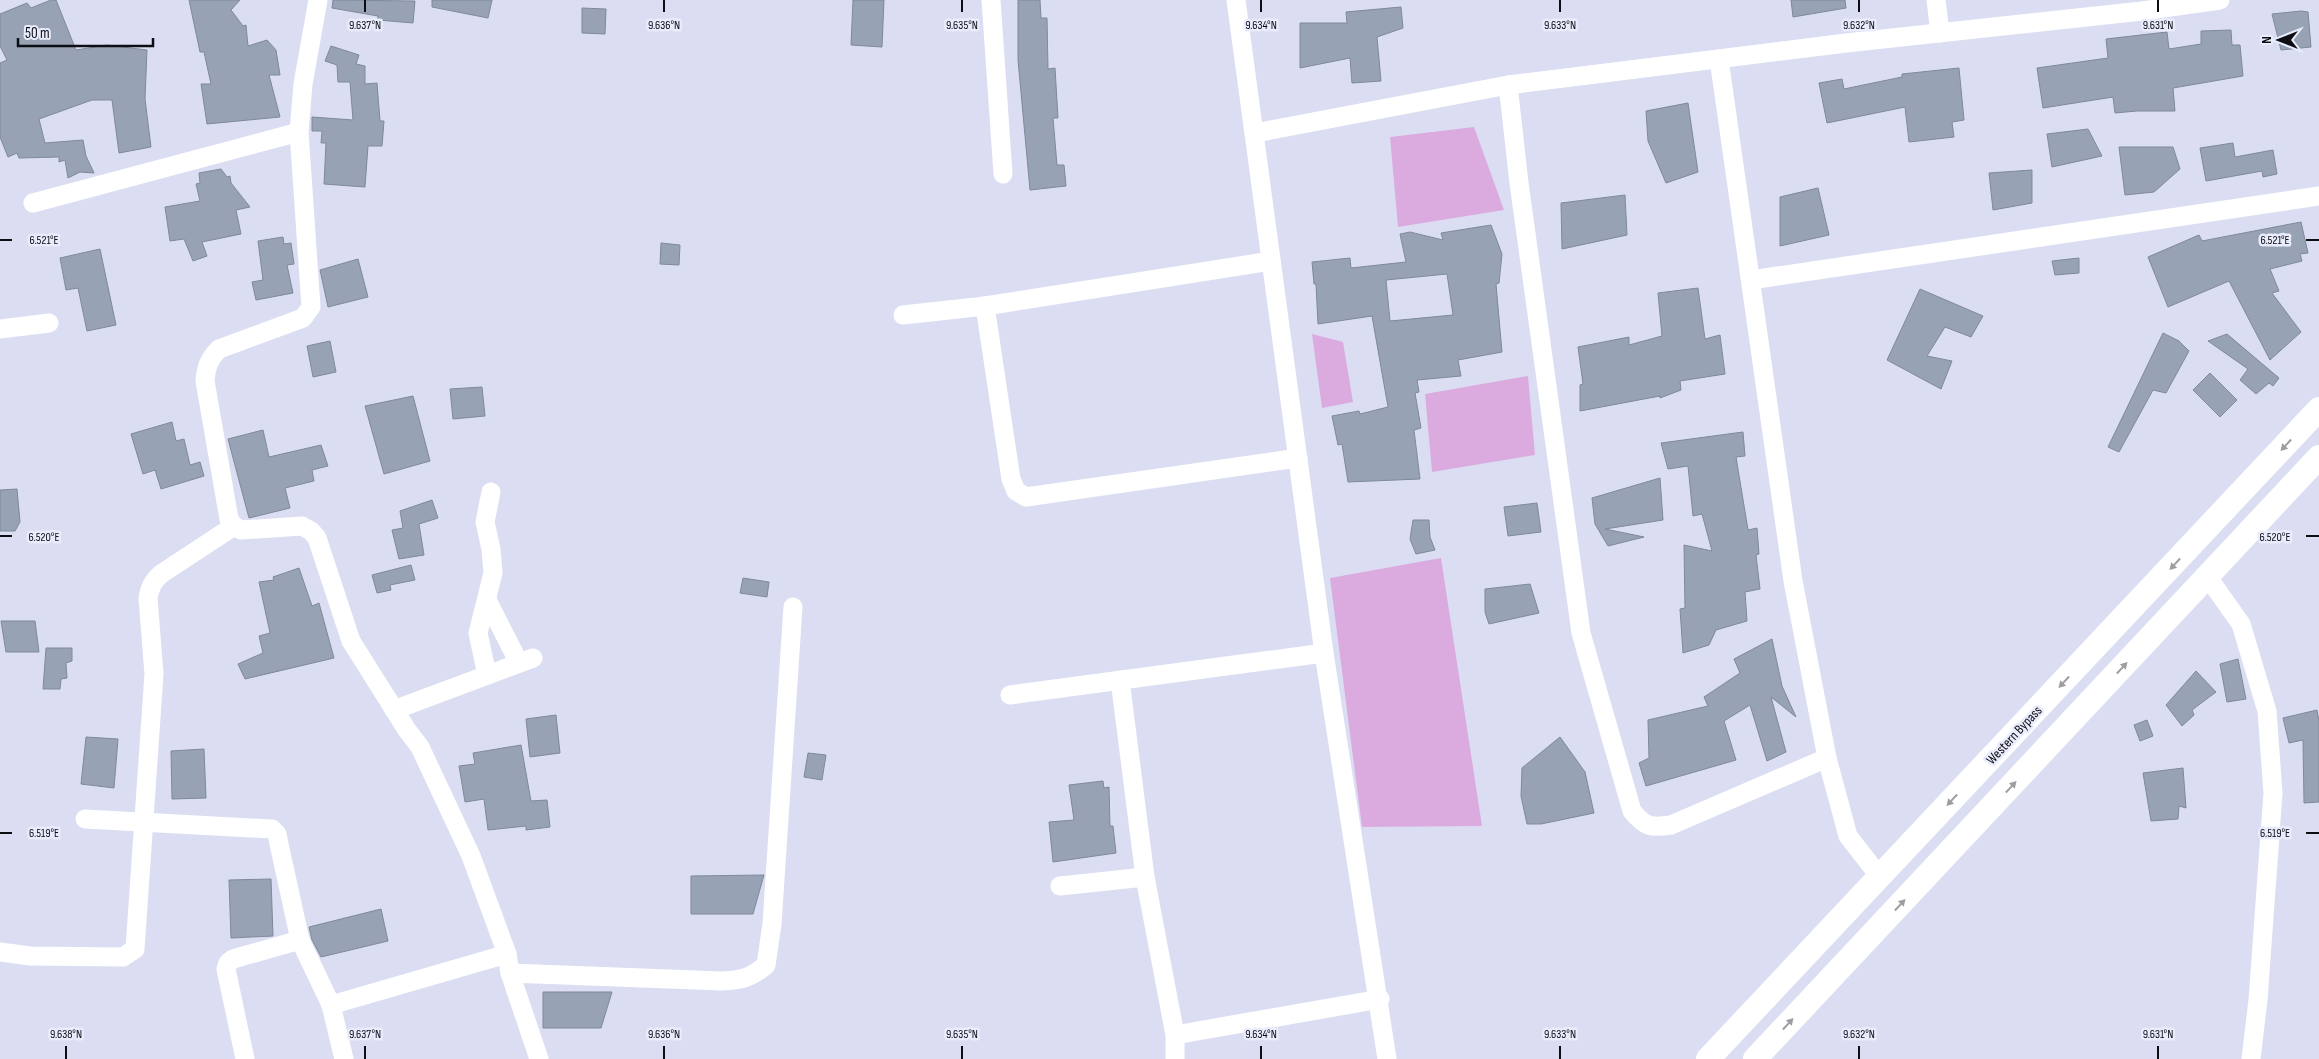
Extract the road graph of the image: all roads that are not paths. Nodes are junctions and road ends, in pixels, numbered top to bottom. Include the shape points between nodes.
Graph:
1 (318, 0) edge
2 (991, 0) edge
3 (1236, 0) edge
4 (1936, 0) edge
5 (2220, 0) edge
6 (2141, 5) edge
7 (1940, 33) junction
8 (1719, 59) junction
9 (1508, 85) junction
10 (300, 132) junction
11 (1255, 133) junction
12 (1003, 174) dead end
13 (2319, 196) edge
14 (33, 203) dead end
15 (1271, 261) junction
16 (1751, 280) junction
17 (985, 306) junction
18 (903, 315) dead end
19 (49, 323) dead end
20 (0, 329) edge
21 (2319, 409) edge
22 (2319, 457) edge
23 (1298, 458) junction
24 (491, 492) dead end
25 (234, 526) junction
26 (2207, 576) junction
27 (487, 600) junction
28 (793, 607) dead end
29 (1324, 653) junction
30 (487, 675) junction
31 (1120, 680) junction
32 (1010, 695) dead end
33 (394, 710) junction
34 (1827, 758) junction
35 (85, 819) dead end
36 (142, 822) junction
37 (1145, 877) junction
38 (1880, 877) junction
39 (1060, 886) dead end
40 (300, 940) junction
41 (0, 952) edge
42 (507, 954) junction
43 (510, 972) junction
44 (1380, 999) junction
45 (330, 1006) junction
46 (1175, 1035) junction
47 (246, 1059) edge
48 (344, 1059) edge
49 (539, 1059) edge
50 (1175, 1059) edge
51 (1387, 1059) edge
52 (1708, 1059) edge
53 (1755, 1059) edge
54 (2251, 1059) edge

1 - 10 street via 303,84
2 - 12 street
3 - 11 street
4 - 7 street
5 - 6 street
6 - 7 street
7 - 8 street
8 - 9 street
8 - 16 street
9 - 11 street
9 - 34 street via 1518,183 1581,633 1632,811 1641,823 1671,826
10 - 14 street
10 - 25 street via 311,307 303,318 219,349 210,358 206,369 205,381 229,519
11 - 15 street
13 - 16 street
15 - 17 street
15 - 23 street
16 - 34 street via 1793,581
17 - 18 street
17 - 23 street via 1012,479 1016,491 1026,497
19 - 20 street
21 -> 38 main road, Western Bypass
22 - 26 main road
23 - 29 street
24 - 27 street via 485,522 493,573
25 - 33 street via 242,530 302,526 311,531 317,538 350,641
25 - 36 street via 161,574 150,589 154,674
53 -> 26 main road
26 - 54 street via 2241,624 2267,711 2273,793
27 - 30 street via 478,633
27 - 30 street via 526,660
28 - 43 street via 772,924 766,965 754,976 722,981
29 - 31 street
29 - 44 street
30 - 33 street
31 - 32 street
31 - 37 street
33 - 42 street via 420,747 471,856
34 - 38 street via 1848,836
35 - 36 street
36 - 40 street via 272,829 280,844
36 - 41 street via 137,942 131,954 39,956
37 - 39 street
37 - 46 street
38 - 52 main road, Western Bypass
40 - 45 street
40 - 47 street via 228,963 226,969
42 - 43 street
42 - 45 street
43 - 49 street
44 - 46 street
44 - 51 street
45 - 48 street
46 - 50 street

